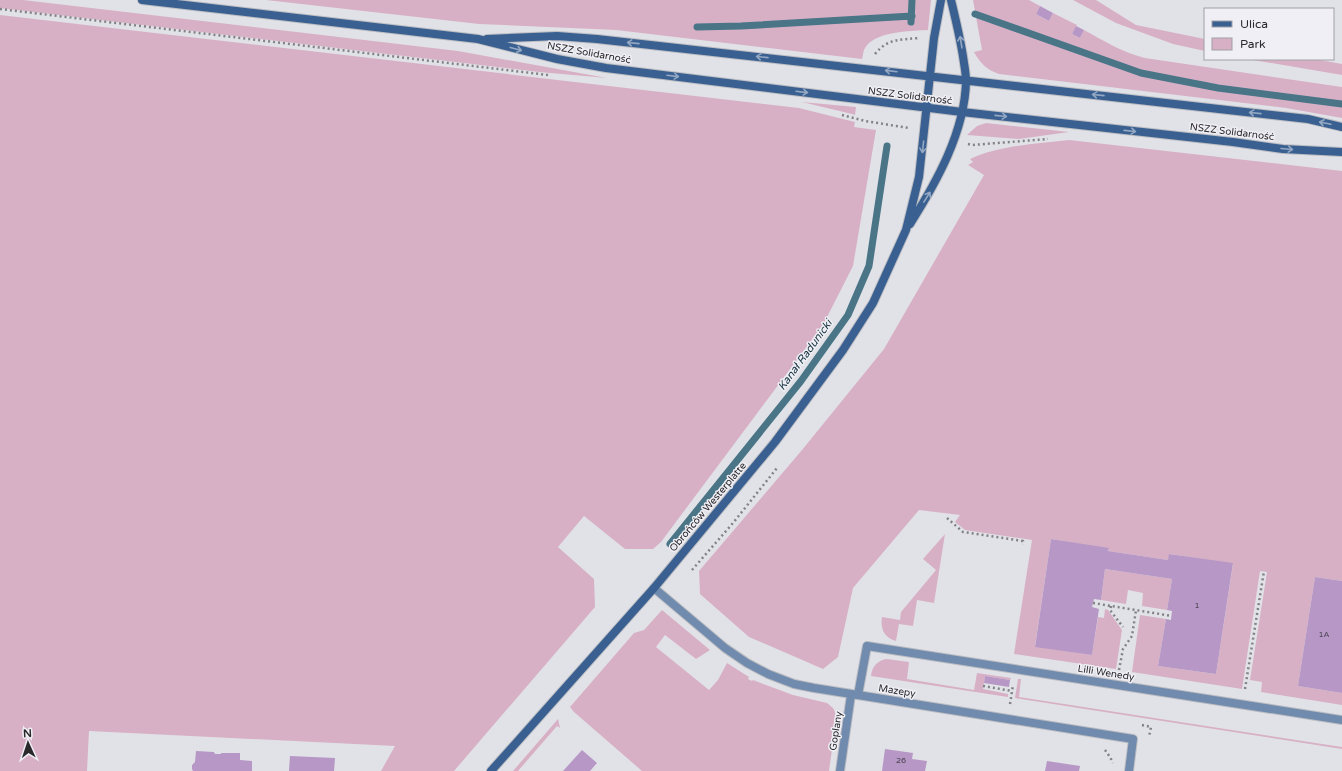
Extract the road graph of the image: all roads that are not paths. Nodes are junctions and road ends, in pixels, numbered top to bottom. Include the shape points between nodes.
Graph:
1 (142, 0) edge
2 (941, 0) edge
3 (951, 0) edge
4 (478, 39) junction
5 (930, 76) junction
6 (966, 80) junction
7 (927, 108) junction
8 (962, 112) junction
9 (1342, 127) edge
10 (1342, 152) edge
11 (906, 230) junction
12 (654, 588) junction
13 (868, 646) joint
14 (854, 695) junction
15 (1342, 720) edge
16 (491, 771) edge
17 (840, 771) edge
18 (1128, 771) edge

1 - 4 main road, NSZZ Solidarność
2 - 5 main road, Obrońców Westerplatte
6 -> 3 main road, Obrońców Westerplatte
5 -> 4 main road, NSZZ Solidarność via 597,39 557,36
4 -> 7 main road, NSZZ Solidarność via 556,59 606,68
5 - 6 main road, NSZZ Solidarność
5 - 7 main road, Obrońców Westerplatte
6 - 8 main road, Obrońców Westerplatte
9 -> 6 main road, NSZZ Solidarność via 1308,119
7 - 8 main road, NSZZ Solidarność
7 -> 11 main road, Obrońców Westerplatte via 919,177
8 -> 10 main road, NSZZ Solidarność via 1283,149
11 -> 8 main road, Obrońców Westerplatte via 930,192 954,140
11 - 12 main road, Obrońców Westerplatte via 873,303 843,350 775,442
12 - 14 street, Mazepy via 747,663 794,684
12 - 16 main road, Obrońców Westerplatte
13 - 14 street, Goplany
13 - 15 street, Lilli Wenedy
14 - 17 street, Goplany
14 - 18 street, Mazepy via 1133,738

